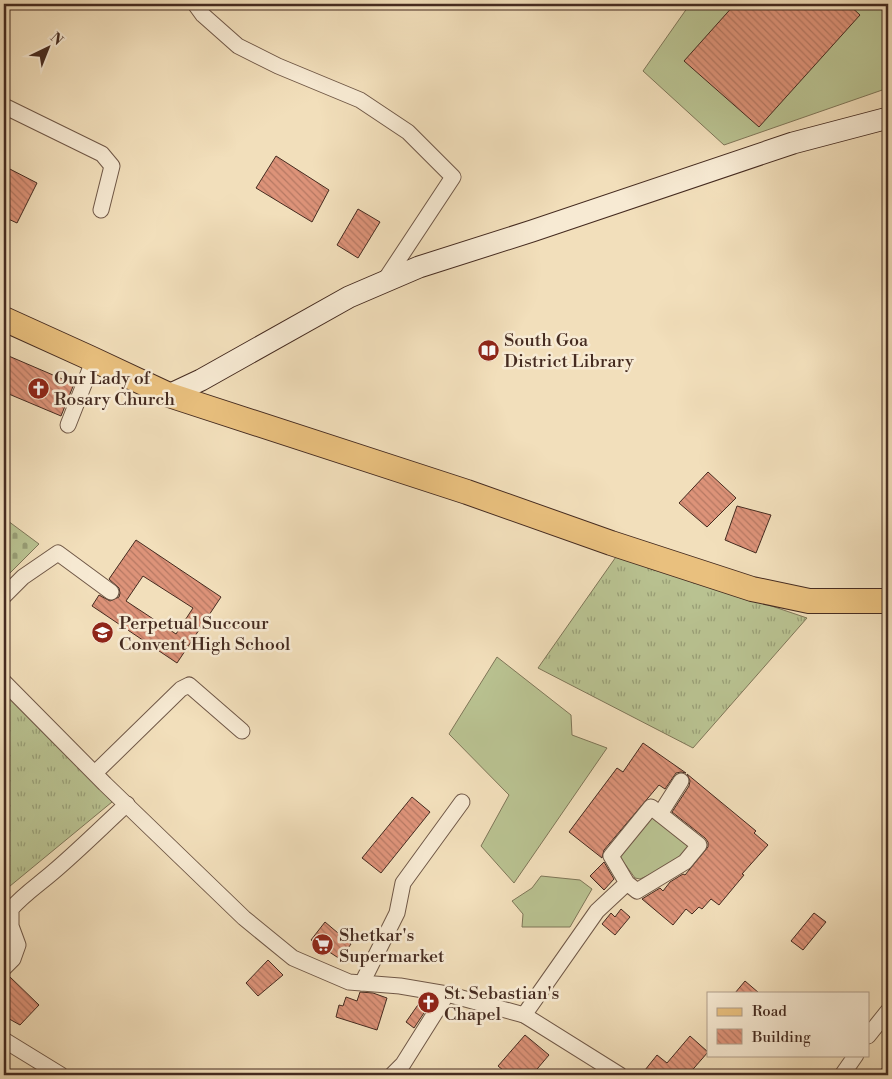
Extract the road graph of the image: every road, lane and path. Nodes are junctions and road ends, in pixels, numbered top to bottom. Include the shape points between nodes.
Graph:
1 (195, 4) edge
2 (4, 106) edge
3 (888, 118) edge
4 (101, 210) dead end
5 (383, 282) junction
6 (4, 319) edge
7 (94, 359) junction
8 (169, 395) junction
9 (68, 425) dead end
10 (110, 592) dead end
11 (4, 596) edge
12 (888, 601) edge
13 (4, 682) edge
14 (242, 731) dead end
15 (95, 774) junction
16 (680, 781) dead end
17 (462, 802) dead end
18 (126, 804) junction
19 (660, 814) junction
20 (627, 883) junction
21 (4, 968) edge
22 (362, 984) junction
23 (447, 994) junction
24 (888, 1011) edge
25 (524, 1015) junction
26 (870, 1034) edge
27 (4, 1040) edge
28 (855, 1056) edge
29 (408, 1070) edge
30 (62, 1075) edge
31 (392, 1075) edge
32 (620, 1075) edge
33 (842, 1075) edge

1 - 5 street via 238,46 360,100 408,132 453,177
2 - 4 street via 102,154 112,166
3 - 5 street via 793,143 419,267
5 - 8 street via 349,297
6 - 7 main road
7 - 8 main road
7 - 9 street
8 - 12 main road via 752,589 809,601
10 - 11 street via 58,553 23,577
13 - 15 street
14 - 15 street via 189,685 181,689
15 - 18 street
16 - 19 street
17 - 22 street via 403,883 397,913
18 - 21 street via 11,909 11,926 18,945 13,959
18 - 22 street via 244,918 293,958 349,982
19 - 20 street via 651,807 611,856
19 - 20 street via 699,845 685,862 637,891
20 - 25 street via 597,911
22 - 23 street
23 - 25 street
23 - 29 street
24 - 26 street
25 - 32 street
27 - 30 street
28 - 33 street
29 - 31 street

